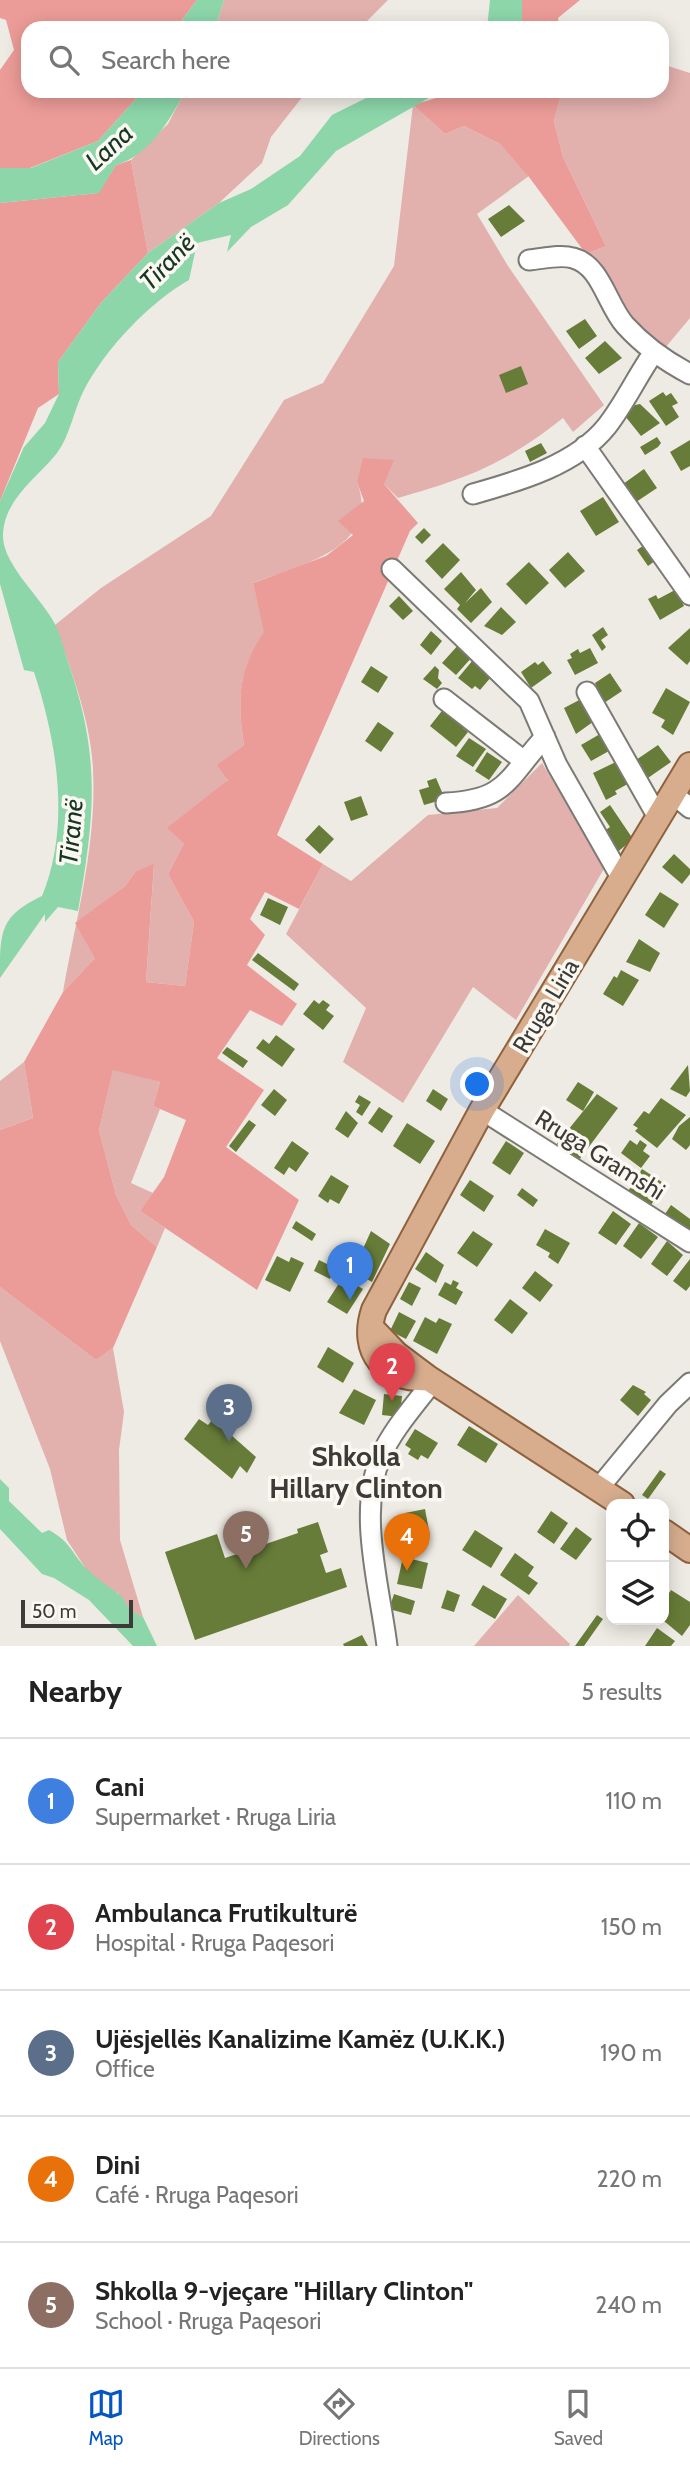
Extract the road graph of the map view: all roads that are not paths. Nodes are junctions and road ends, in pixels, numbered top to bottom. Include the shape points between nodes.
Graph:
1 (529, 260) dead end
2 (654, 352) junction
3 (690, 374) edge
4 (585, 446) junction
5 (473, 494) dead end
6 (392, 569) dead end
7 (690, 594) edge
8 (587, 692) dead end
9 (444, 699) dead end
10 (545, 737) junction
11 (524, 761) junction
12 (690, 765) edge
13 (682, 801) edge
14 (446, 803) dead end
15 (659, 819) junction
16 (622, 879) junction
17 (482, 1110) junction
18 (690, 1242) edge
19 (430, 1380) junction
20 (690, 1383) edge
21 (598, 1489) junction
22 (614, 1499) edge
23 (669, 1535) edge
24 (690, 1550) edge
25 (387, 1646) edge

1 - 2 street via 573,258 587,265 624,323
2 - 3 street
2 - 4 street via 606,427
4 - 5 street via 542,470
4 - 7 street
6 - 10 street via 518,688 536,712
8 - 15 street
9 - 11 street
10 - 11 street
10 - 16 street
11 - 14 street via 502,790 473,802
12 - 13 main road, Rruga Liria
13 - 15 main road, Rruga Liria
15 - 16 main road, Rruga Liria
16 - 17 main road, Rruga Liria
17 - 18 street, Rruga Gramshi
17 - 19 main road, Rruga Liria via 370,1325 373,1347 390,1371 405,1378
19 - 21 main road
19 - 25 street via 394,1433 374,1477 369,1528
20 - 21 street
21 - 22 main road
23 - 24 main road

